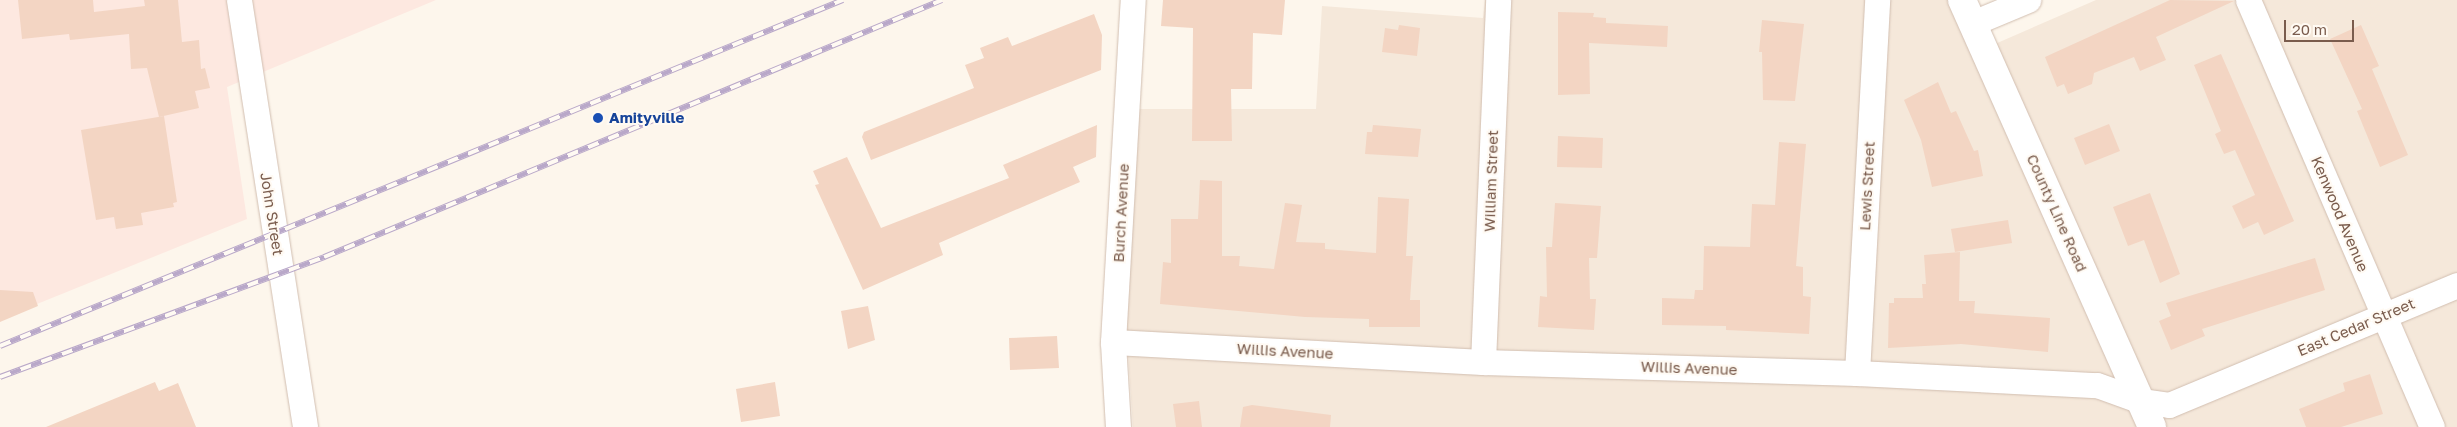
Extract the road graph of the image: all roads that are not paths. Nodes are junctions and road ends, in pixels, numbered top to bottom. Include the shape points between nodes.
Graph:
1 (240, 0) edge
2 (1133, 0) edge
3 (1498, 0) edge
4 (1877, 0) edge
5 (2028, 0) edge
6 (2248, 0) edge
7 (1968, 11) edge
8 (2457, 285) edge
9 (2384, 315) junction
10 (1113, 342) junction
11 (1483, 362) junction
12 (2255, 369) joint
13 (1857, 373) junction
14 (2141, 401) junction
15 (305, 427) edge
16 (1118, 427) edge
17 (2152, 427) edge
18 (2432, 427) edge

1 - 15 street, John Street
2 - 10 street, Burch Avenue
3 - 11 street, William Street
4 - 13 street, Lewis Street
5 - 7 street
6 - 9 street, Kenwood Avenue
7 - 14 main road, County Line Road
8 - 9 street, East Cedar Street
9 - 12 street, East Cedar Street
9 - 18 street, Kenwood Avenue
10 - 11 street, Willis Avenue
10 - 16 street, Burch Avenue
11 - 13 street, Willis Avenue
12 - 14 street, Willis Avenue via 2169,405
13 - 14 street, Willis Avenue via 2097,385
14 - 17 main road, County Line Road

